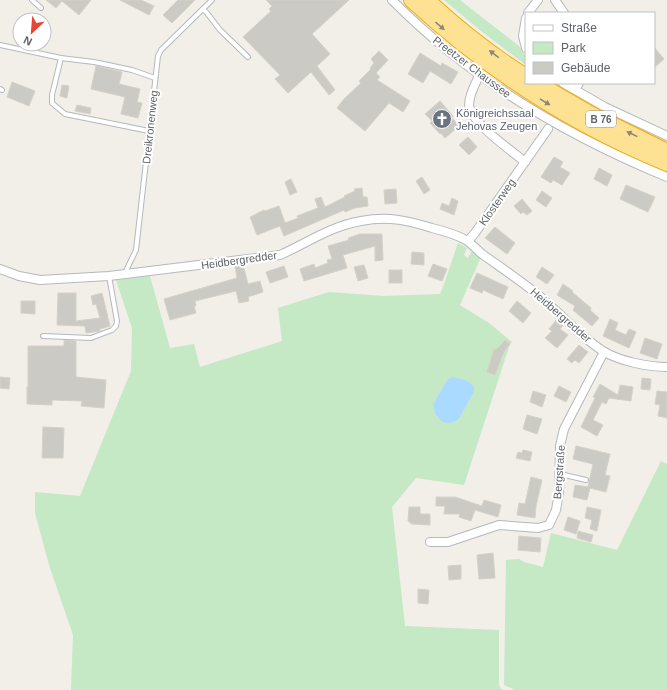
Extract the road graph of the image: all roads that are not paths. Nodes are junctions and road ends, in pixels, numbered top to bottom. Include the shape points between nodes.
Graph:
1 (32, 0) edge
2 (212, 0) edge
3 (392, 0) edge
4 (411, 0) edge
5 (428, 0) edge
6 (538, 0) edge
7 (555, 0) edge
8 (42, 8) dead end
9 (203, 9) junction
10 (529, 12) edge
11 (563, 12) edge
12 (525, 24) edge
13 (525, 44) edge
14 (0, 45) edge
15 (248, 57) dead end
16 (61, 58) junction
17 (525, 75) edge
18 (479, 76) junction
19 (155, 78) junction
20 (540, 84) edge
21 (564, 84) edge
22 (548, 129) dead end
23 (149, 131) junction
24 (667, 136) edge
25 (667, 150) edge
26 (525, 162) junction
27 (667, 164) edge
28 (667, 177) edge
29 (468, 241) junction
30 (0, 269) edge
31 (125, 274) junction
32 (109, 276) junction
33 (43, 336) dead end
34 (604, 352) junction
35 (667, 367) edge
36 (560, 474) junction
37 (586, 480) dead end
38 (430, 542) dead end

1 - 8 lane
2 - 9 lane, Dreikronenweg
3 - 18 street, Preetzer Chaussee
4 -> 27 highway, Preetzer Chaussee / B 76 via 468,50 533,95 597,131
17 -> 5 highway via 476,40
6 - 10 street
7 - 11 street
9 - 15 lane
9 - 19 lane, Dreikronenweg via 161,50
12 - 13 street
14 - 16 lane
16 - 19 lane via 132,70
16 - 23 lane via 52,95 52,103 58,110 65,114
18 - 26 street via 471,93 469,105 472,115 480,125
18 - 28 street, Preetzer Chaussee via 539,115 587,141
19 - 23 lane, Dreikronenweg
25 -> 20 highway, B 76 via 590,113
21 - 24 street
22 - 26 street, Klosterweg
23 - 31 lane, Dreikronenweg via 136,250
26 - 29 street, Klosterweg
29 - 31 street, Heidbergredder via 452,233 406,220 381,218 337,227 280,255
29 - 34 street, Heidbergredder via 543,299
30 - 32 street, Heidbergredder via 40,280
31 - 32 street, Heidbergredder
32 - 33 lane via 117,321 112,330 91,338
34 - 35 street, Heidbergredder via 636,363
34 - 36 street, Bergstraße via 564,430 560,446
36 - 37 lane
36 - 38 street, Bergstraße via 556,510 549,525 538,528 498,525 448,542

